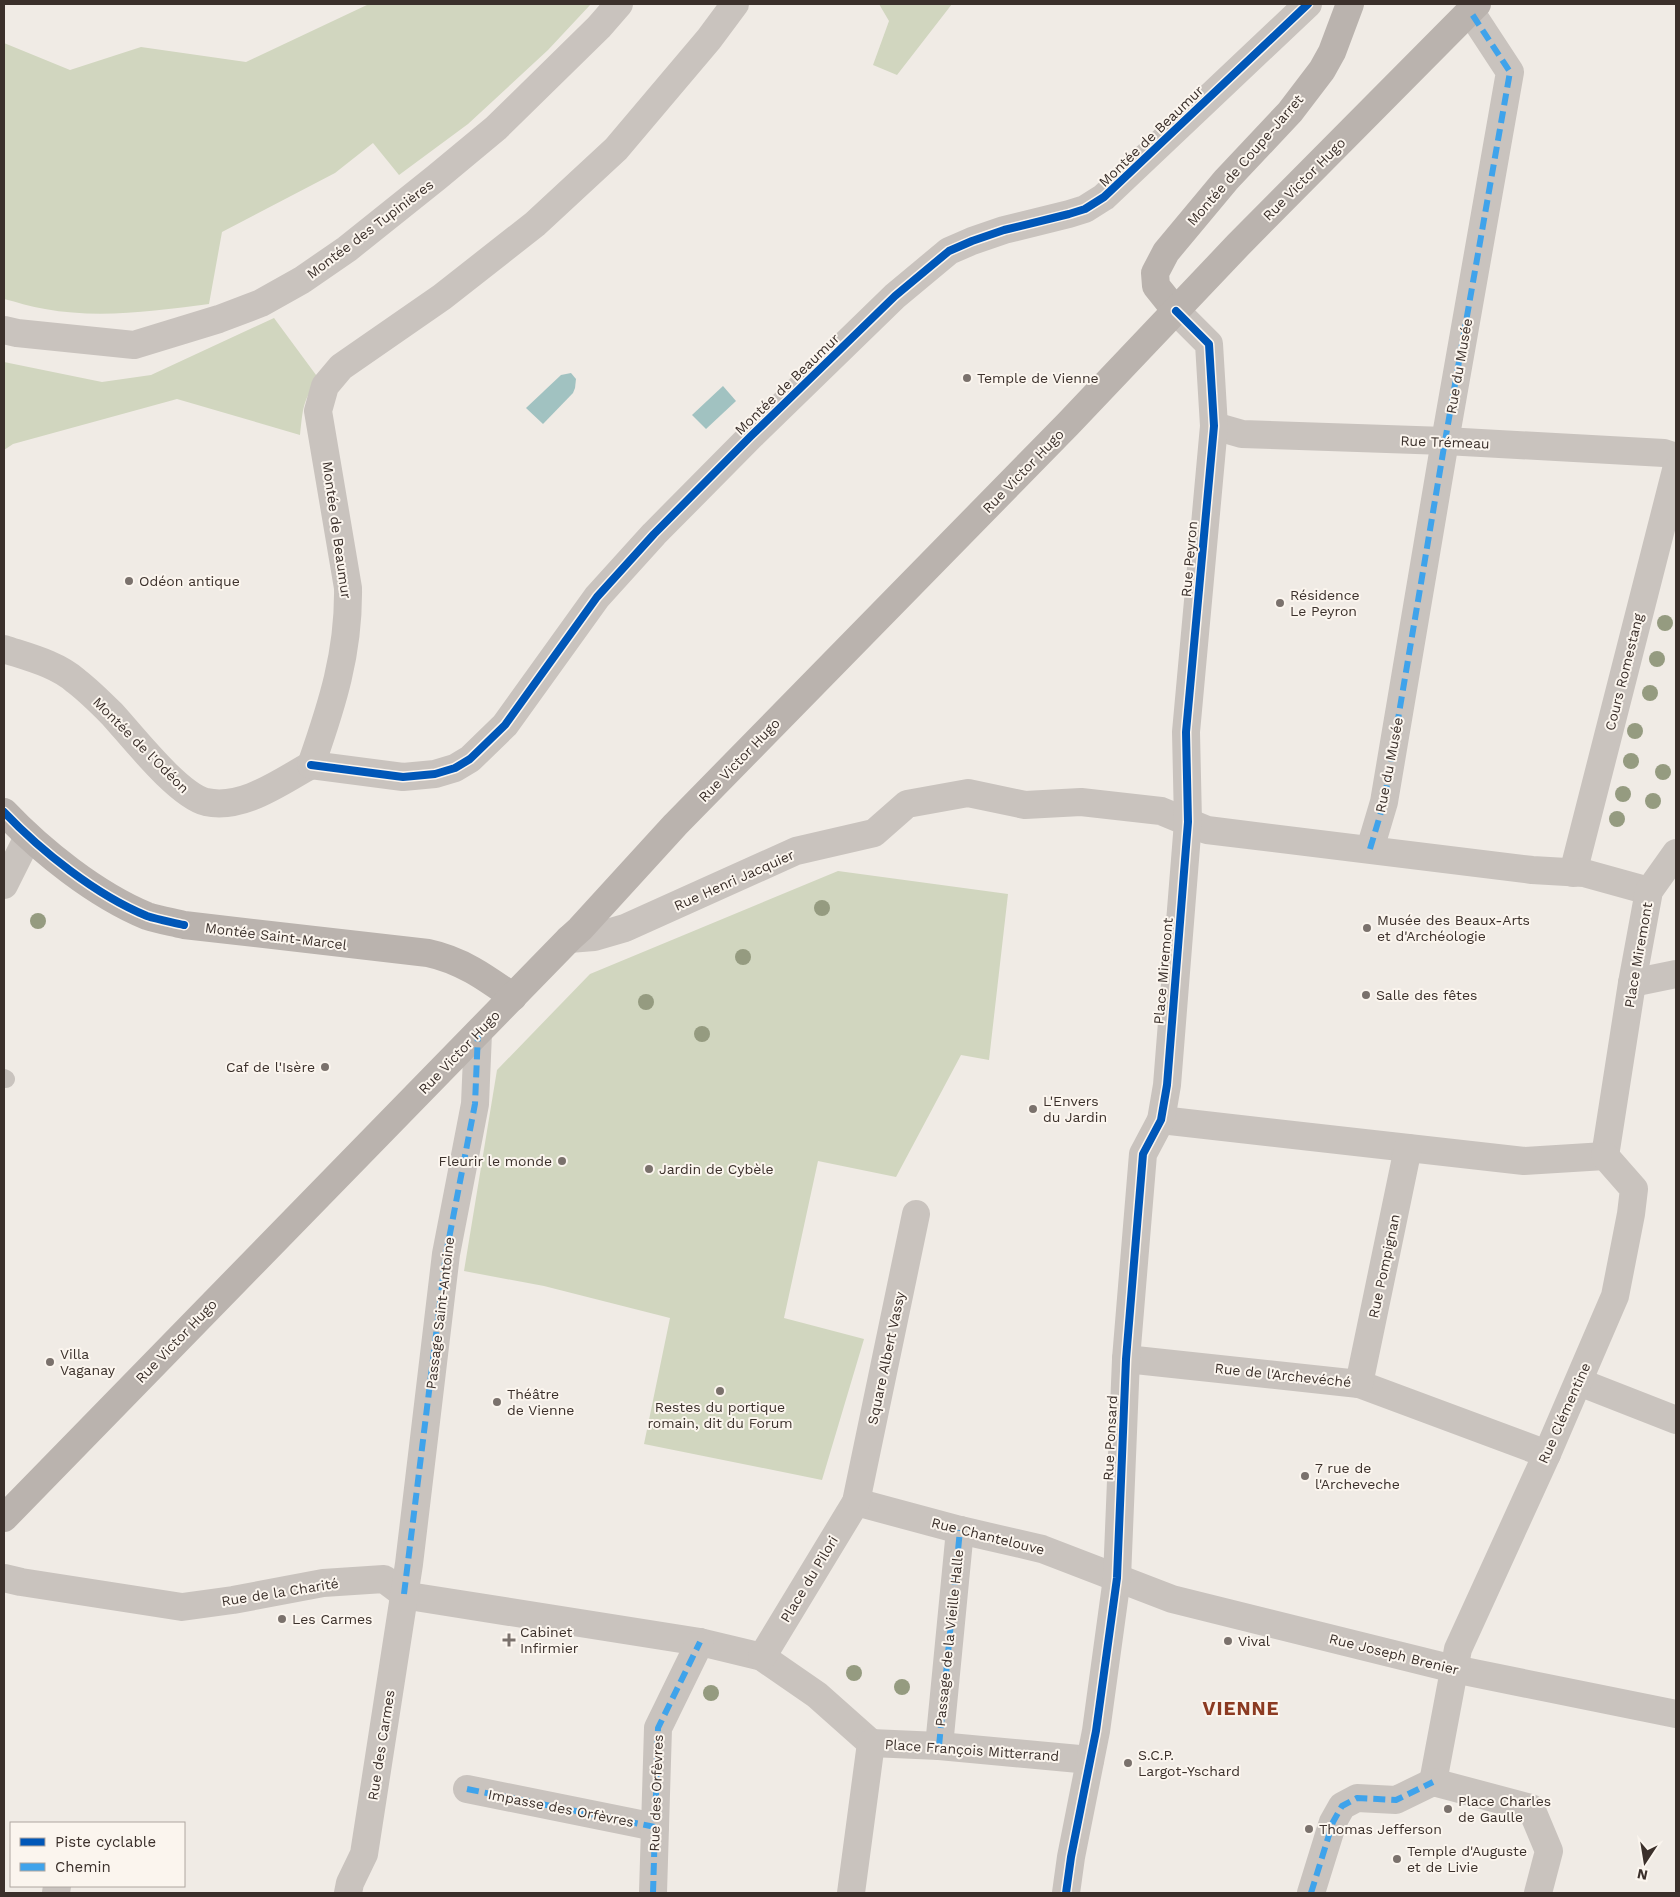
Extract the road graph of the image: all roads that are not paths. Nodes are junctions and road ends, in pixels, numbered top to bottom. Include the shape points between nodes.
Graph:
1 (619, 4) edge
2 (735, 4) edge
3 (1308, 4) edge
4 (1350, 4) edge
5 (1474, 7) edge
6 (1176, 311) junction
7 (4, 330) edge
8 (1214, 426) junction
9 (1445, 441) junction
10 (1676, 457) edge
11 (1676, 470) edge
12 (4, 649) edge
13 (311, 765) junction
14 (4, 812) edge
15 (1188, 822) junction
16 (28, 837) junction
17 (1370, 849) junction
18 (1676, 853) edge
19 (1573, 873) junction
20 (4, 884) edge
21 (1649, 891) junction
22 (569, 939) junction
23 (1676, 974) edge
24 (1632, 983) junction
25 (513, 997) junction
26 (478, 1033) junction
27 (1161, 1120) junction
28 (1408, 1148) junction
29 (1606, 1156) junction
30 (916, 1214) dead end
31 (1126, 1359) junction
32 (1578, 1382) junction
33 (1359, 1384) junction
34 (1676, 1420) edge
35 (1547, 1454) junction
36 (856, 1502) junction
37 (4, 1518) edge
38 (960, 1530) junction
39 (4, 1578) edge
40 (1117, 1578) junction
41 (404, 1594) junction
42 (700, 1642) junction
43 (762, 1657) junction
44 (1454, 1669) junction
45 (1676, 1714) edge
46 (871, 1743) junction
47 (939, 1746) junction
48 (1090, 1760) junction
49 (1433, 1782) junction
50 (467, 1789) dead end
51 (655, 1827) junction
52 (348, 1893) edge
53 (653, 1893) edge
54 (851, 1893) edge
55 (1066, 1893) edge
56 (1311, 1893) edge
57 (1538, 1893) edge

1 - 7 street, Montée des Tupinières via 496,128 459,159 347,249 261,303 134,345
2 - 13 street, Montée de Beaumur via 616,149 535,224 442,297 340,367 326,386 318,410 348,588 349,618 338,684
3 - 13 street, Montée de Beaumur via 1104,197 1085,209 972,240 949,251 895,296 647,541 597,597 506,725 470,759 435,774 403,777
4 - 6 main road, Montée de Coupe-Jarret via 1322,70 1290,112 1226,180 1166,252 1155,273 1156,286
5 - 6 main road, Rue Victor Hugo
5 - 9 street, Rue du Musée via 1510,72
6 - 8 street, Rue Peyron via 1209,344
6 - 22 main road, Rue Victor Hugo via 675,825
8 - 9 street, Rue Trémeau via 1242,434
8 - 15 street, Rue Peyron via 1186,732
9 - 10 street, Rue Trémeau via 1664,453
9 - 17 street, Rue du Musée via 1384,802
11 - 19 street, Cours Romestang
12 - 13 street, Montée de l'Odéon via 48,664 74,679 110,712 173,781 190,795 206,802 230,802 251,797
14 - 16 main road, Montée Saint-Marcel
15 - 17 street, Place Miremont via 1207,830
15 - 22 street, Rue Henri Jacquier via 1161,811 1081,802 1025,805 968,793 907,804 874,833 796,851 625,928 594,937
15 - 27 street, Place Miremont via 1167,1085
16 - 20 street
16 - 25 main road, Montée Saint-Marcel via 108,896 148,916 184,925 443,956 479,972
17 - 19 street, Place Miremont
18 - 21 street
19 - 21 street, Place Miremont via 1584,873
21 - 24 street, Place Miremont
22 - 25 main road, Rue Victor Hugo
23 - 24 street
24 - 29 street, Place Miremont
25 - 26 main road, Rue Victor Hugo
26 - 37 main road, Rue Victor Hugo
26 - 41 street, Passage Saint-Antoine via 475,1104 446,1254
27 - 28 street
27 - 31 street, Rue Ponsard via 1143,1154
28 - 29 street via 1524,1161
28 - 33 street, Rue Pompignan
29 - 32 street, Rue Clémentine via 1634,1189 1631,1214 1615,1296
30 - 36 street, Square Albert Vassy
31 - 33 street, Rue de l'Archevéché
31 - 40 street, Rue Ponsard
32 - 34 street
32 - 35 street, Rue Clémentine
33 - 35 street, Rue de l'Archevéché
35 - 44 street, Rue Clémentine via 1458,1648
36 - 38 street, Rue Chantelouve
36 - 43 street, Place du Pilori
38 - 40 street, Rue Chantelouve via 1042,1549
38 - 47 street, Passage de la Vieille Halle
39 - 41 street, Rue de la Charité via 182,1607 323,1582 384,1579
40 - 44 street, Rue Joseph Brenier via 1172,1599
40 - 48 street, Rue Ponsard
41 - 42 street, Rue de la Charité
41 - 52 street, Rue des Carmes via 364,1854
42 - 43 street
42 - 51 street, Rue des Orfèvres via 658,1728
43 - 46 street via 818,1695
44 - 45 street, Rue Joseph Brenier
44 - 49 street
46 - 47 street, Place François Mitterrand
46 - 54 street, Place François Mitterrand
47 - 48 street, Place François Mitterrand
48 - 55 street
49 - 56 street via 1396,1800 1357,1798 1342,1806 1333,1822
49 - 57 street via 1531,1808 1549,1852
50 - 51 street, Impasse des Orfèvres
51 - 53 street, Rue des Orfèvres

